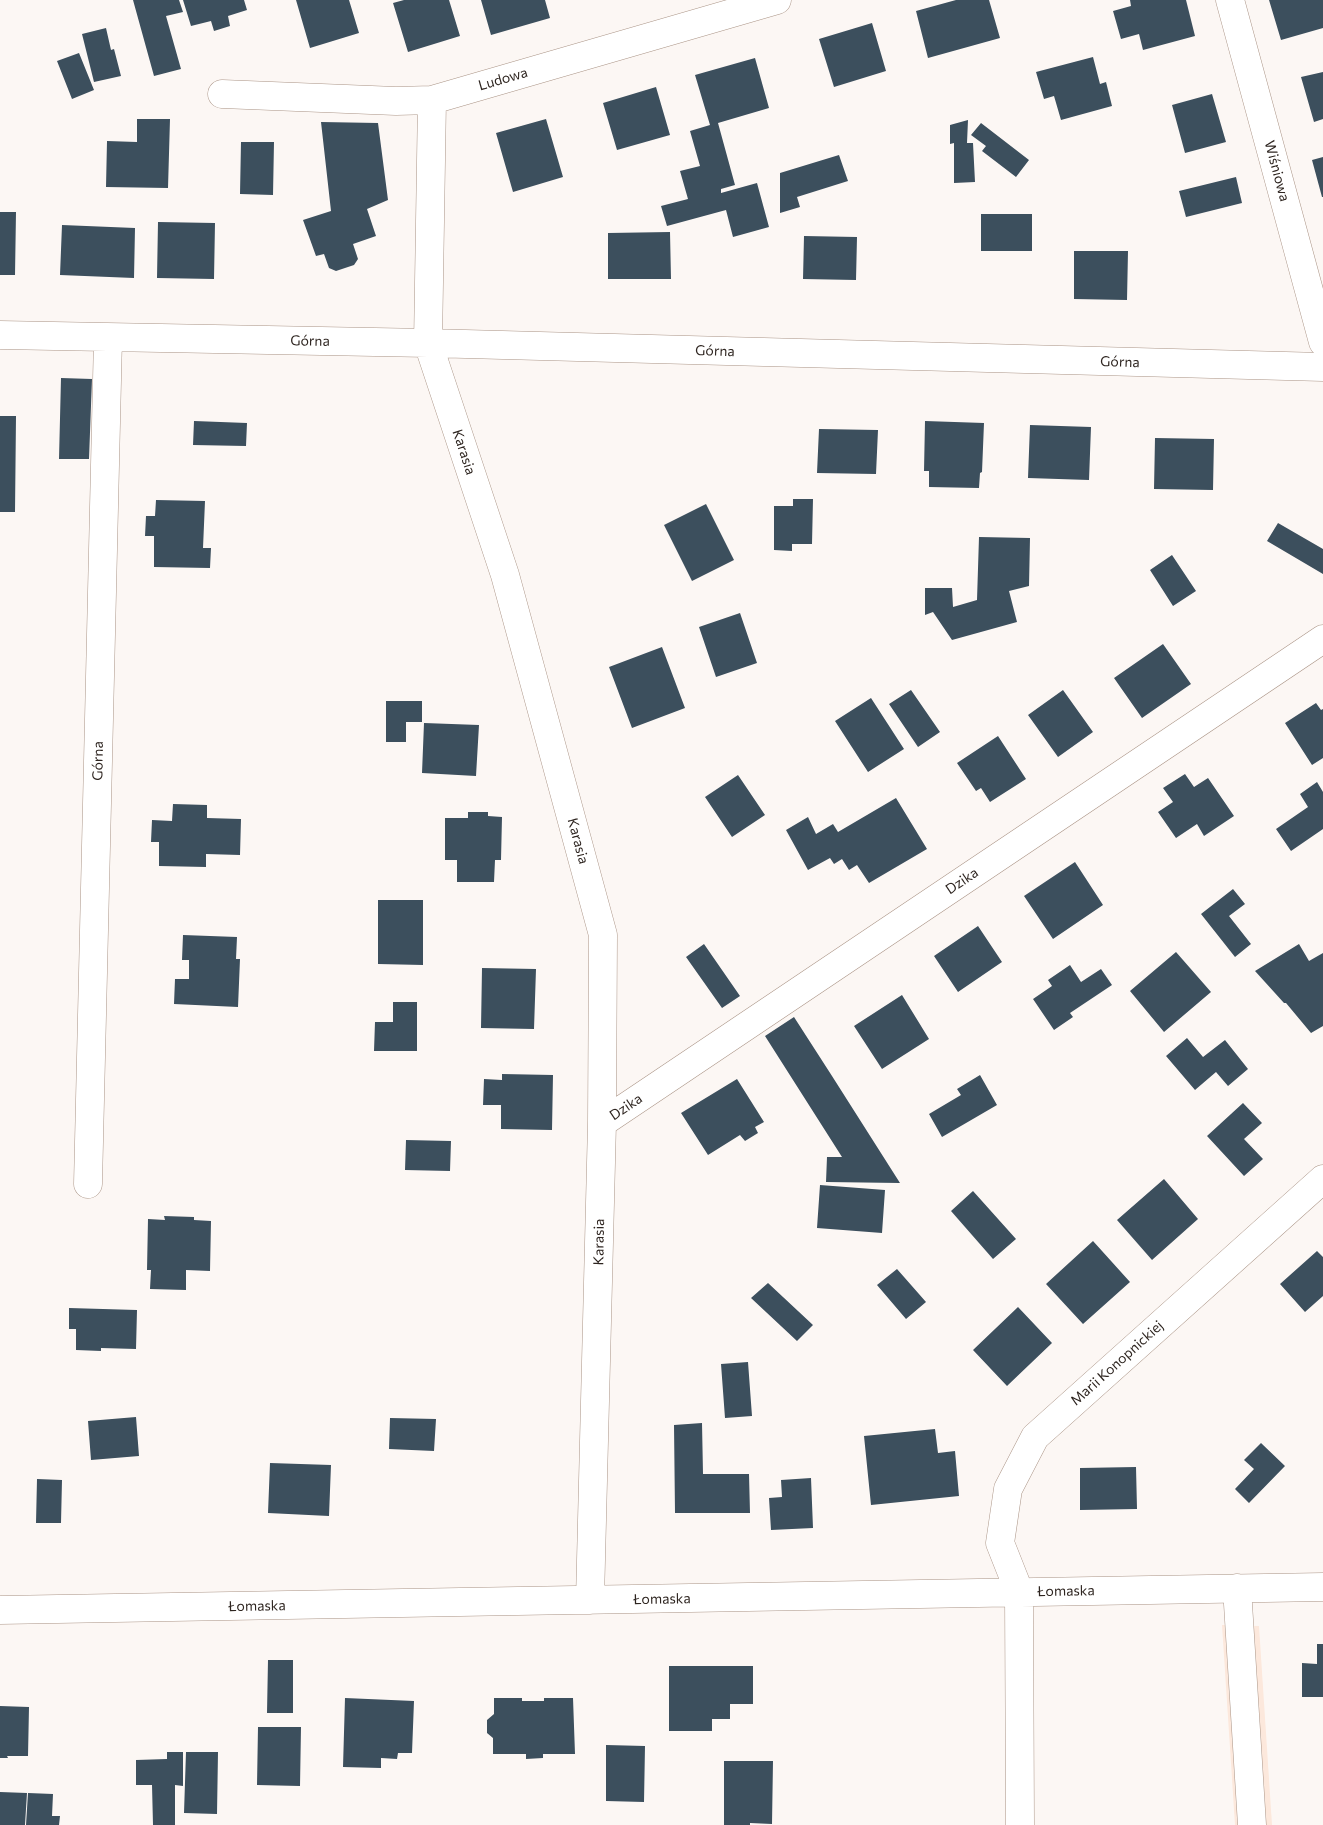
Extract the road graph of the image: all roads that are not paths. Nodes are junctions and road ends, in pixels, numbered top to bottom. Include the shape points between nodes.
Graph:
1 (777, 0) edge
2 (1230, 0) edge
3 (222, 94) dead end
4 (432, 100) junction
5 (0, 335) edge
6 (108, 338) junction
7 (1323, 342) edge
8 (428, 344) junction
9 (1323, 367) edge
10 (1323, 640) edge
11 (602, 1123) junction
12 (1323, 1179) edge
13 (88, 1184) dead end
14 (1323, 1587) edge
15 (1237, 1588) junction
16 (1019, 1591) junction
17 (590, 1600) junction
18 (0, 1610) edge
19 (1020, 1825) edge
20 (1252, 1825) edge

1 - 4 street, Ludowa
2 - 7 street, Wiśniowa
3 - 4 street, Ludowa
4 - 8 street, Karasia
5 - 6 street, Górna
6 - 8 street, Górna
6 - 13 street, Górna
8 - 9 street, Górna
8 - 11 street, Karasia via 505,575 603,935
10 - 11 street, Dzika
11 - 17 street, Karasia
12 - 16 street, Marii Konopnickiej via 1035,1437 1008,1489 1000,1543
14 - 15 street, Łomaska
15 - 16 street, Łomaska
15 - 20 street
16 - 17 street, Łomaska
16 - 19 street
17 - 18 street, Łomaska

